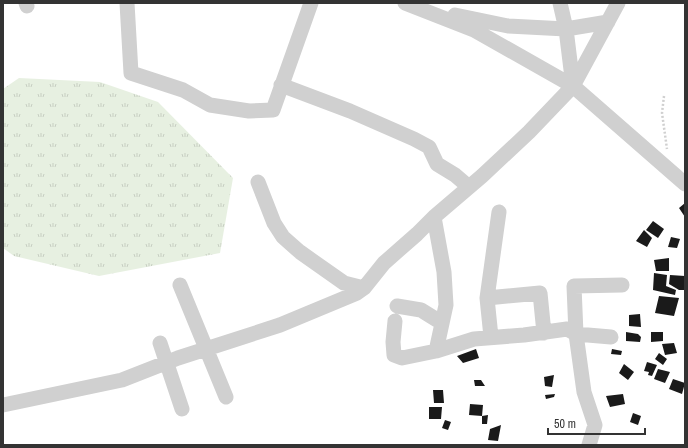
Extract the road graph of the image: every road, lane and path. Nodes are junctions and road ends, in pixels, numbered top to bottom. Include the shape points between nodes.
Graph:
1 (127, 3) edge
2 (311, 3) edge
3 (405, 3) edge
4 (560, 3) edge
5 (618, 3) edge
6 (420, 8) junction
7 (608, 22) junction
8 (566, 29) junction
9 (281, 85) junction
10 (573, 86) junction
11 (664, 96) dead end
12 (668, 151) dead end
13 (258, 182) dead end
14 (685, 184) edge
15 (469, 187) junction
16 (499, 212) dead end
17 (434, 217) junction
18 (180, 284) dead end
19 (622, 285) dead end
20 (364, 288) junction
21 (487, 298) junction
22 (397, 306) dead end
23 (395, 321) dead end
24 (442, 323) junction
25 (544, 332) junction
26 (576, 334) junction
27 (491, 337) junction
28 (611, 337) dead end
29 (160, 343) dead end
30 (206, 349) junction
31 (436, 351) junction
32 (167, 362) junction
33 (226, 397) dead end
34 (3, 405) edge
35 (182, 409) dead end
36 (589, 445) edge

1 - 9 street via 131,73 184,90 210,105 249,111 273,110
2 - 9 street
3 - 6 street
4 - 8 street
5 - 7 street
6 - 8 street via 508,26
6 - 10 street via 474,30
7 - 8 street
7 - 10 street
8 - 10 street
9 - 15 street via 350,111 429,147 437,164
10 - 14 street
10 - 15 street via 529,132
11 - 12 path via 662,113 665,145
13 - 20 street via 274,223 283,237 344,283
15 - 17 street
16 - 21 street
17 - 20 street via 384,263
17 - 24 street via 445,279 446,305
18 - 30 street
19 - 26 street via 574,286
20 - 30 street via 280,325
21 - 25 street via 540,293
21 - 27 street
22 - 24 street via 421,310
23 - 31 street via 394,355 402,358
24 - 31 street
25 - 26 street via 567,329
25 - 27 street
26 - 28 street
26 - 36 street via 584,392 595,425
27 - 31 street via 474,338
29 - 32 street
30 - 32 street
30 - 33 street
32 - 34 street via 122,380
32 - 35 street

